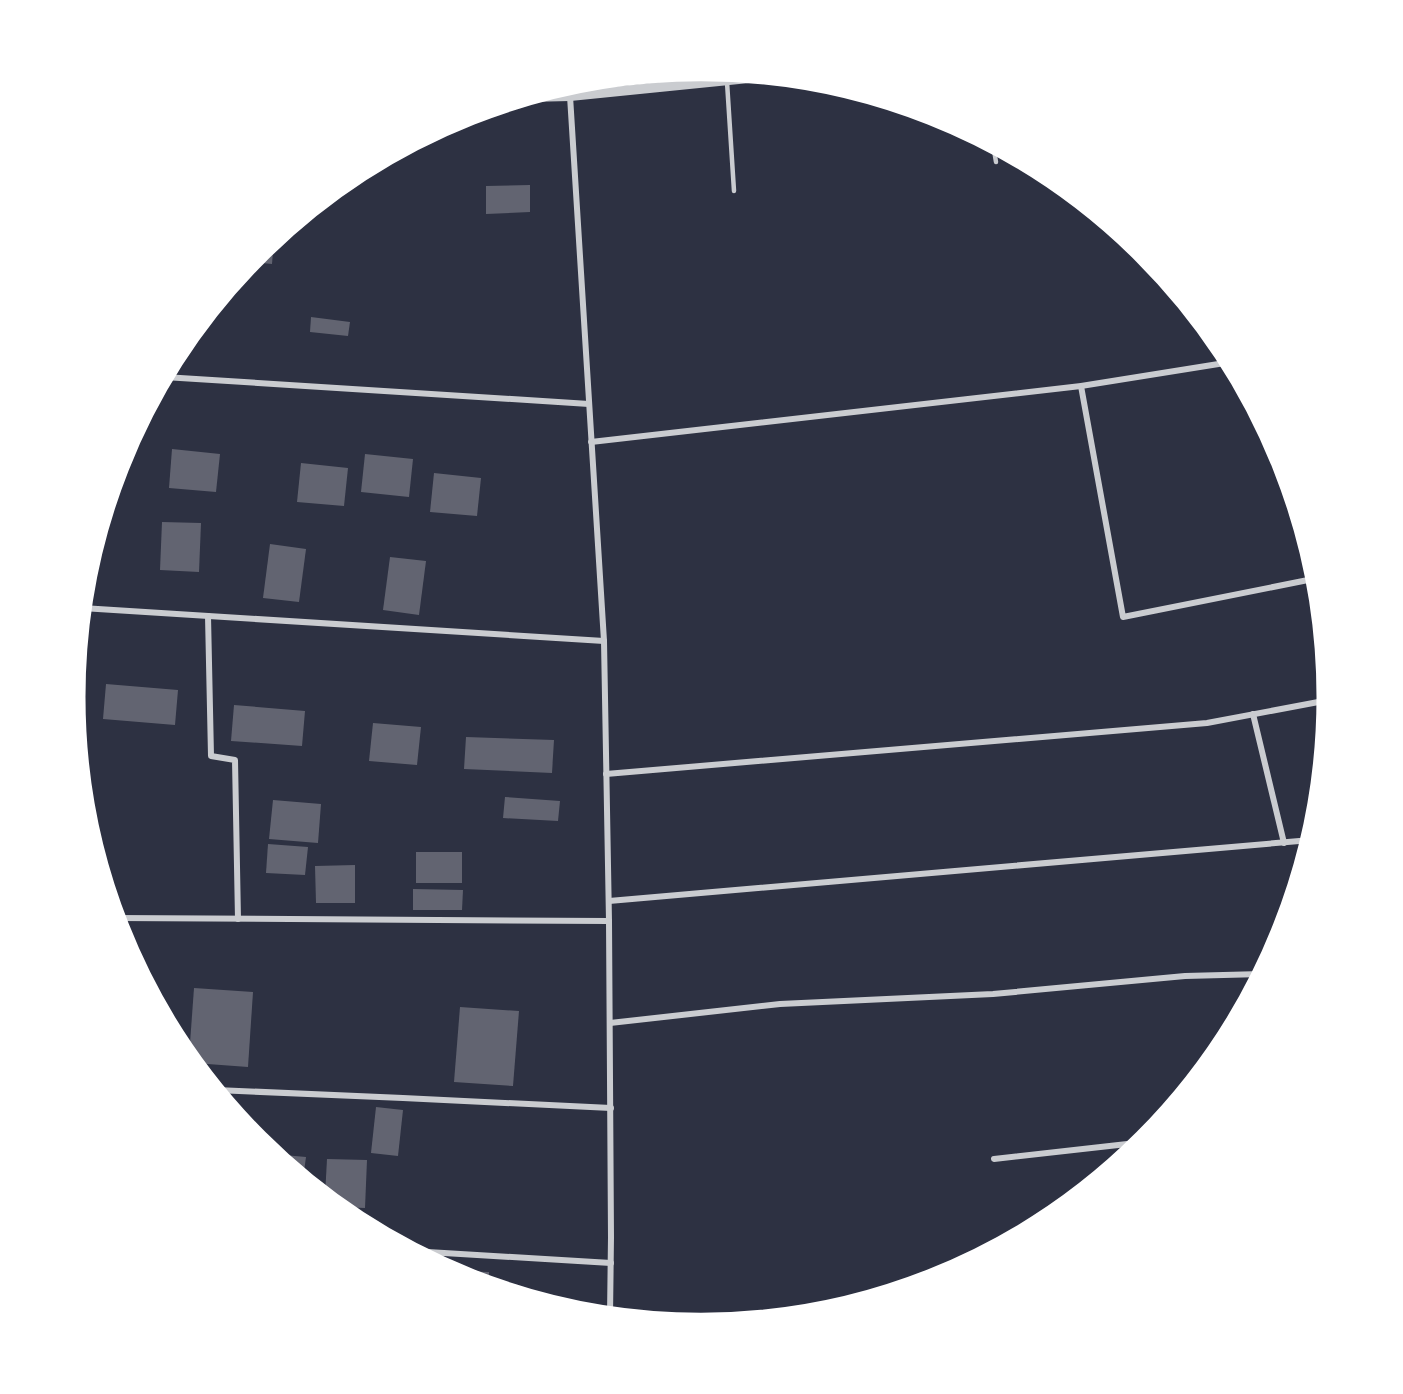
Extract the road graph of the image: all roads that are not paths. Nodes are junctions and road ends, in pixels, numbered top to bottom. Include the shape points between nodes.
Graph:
1 (715, 80) edge
2 (727, 81) edge
3 (561, 96) edge
4 (570, 96) junction
5 (995, 154) edge
6 (996, 162) dead end
7 (734, 190) dead end
8 (1221, 364) edge
9 (173, 378) edge
10 (1081, 386) junction
11 (589, 404) junction
12 (591, 442) junction
13 (1308, 580) edge
14 (90, 609) edge
15 (208, 616) junction
16 (604, 641) junction
17 (1319, 702) edge
18 (1253, 714) junction
19 (606, 774) junction
20 (1302, 841) edge
21 (1284, 843) junction
22 (609, 901) junction
23 (126, 918) edge
24 (238, 919) junction
25 (609, 921) junction
26 (1253, 974) edge
27 (610, 1023) junction
28 (226, 1090) edge
29 (611, 1108) junction
30 (1127, 1144) edge
31 (994, 1158) dead end
32 (431, 1252) edge
33 (611, 1263) junction
34 (610, 1307) edge

1 - 4 street
2 - 7 lane
3 - 4 street
4 - 11 street
5 - 6 lane
8 - 10 street
9 - 11 street
10 - 12 street
10 - 13 street via 1123,617
11 - 12 street
12 - 16 street
14 - 15 street
15 - 16 street
15 - 24 street via 211,756 235,760
16 - 19 street
17 - 18 street
18 - 19 street via 1207,723
18 - 21 street
19 - 22 street
20 - 21 street
21 - 22 street
22 - 25 street
23 - 24 street
24 - 25 street
25 - 27 street
26 - 27 street via 1185,976 993,994 780,1004
27 - 29 street
28 - 29 street
29 - 33 street
30 - 31 street
32 - 33 street
33 - 34 street

